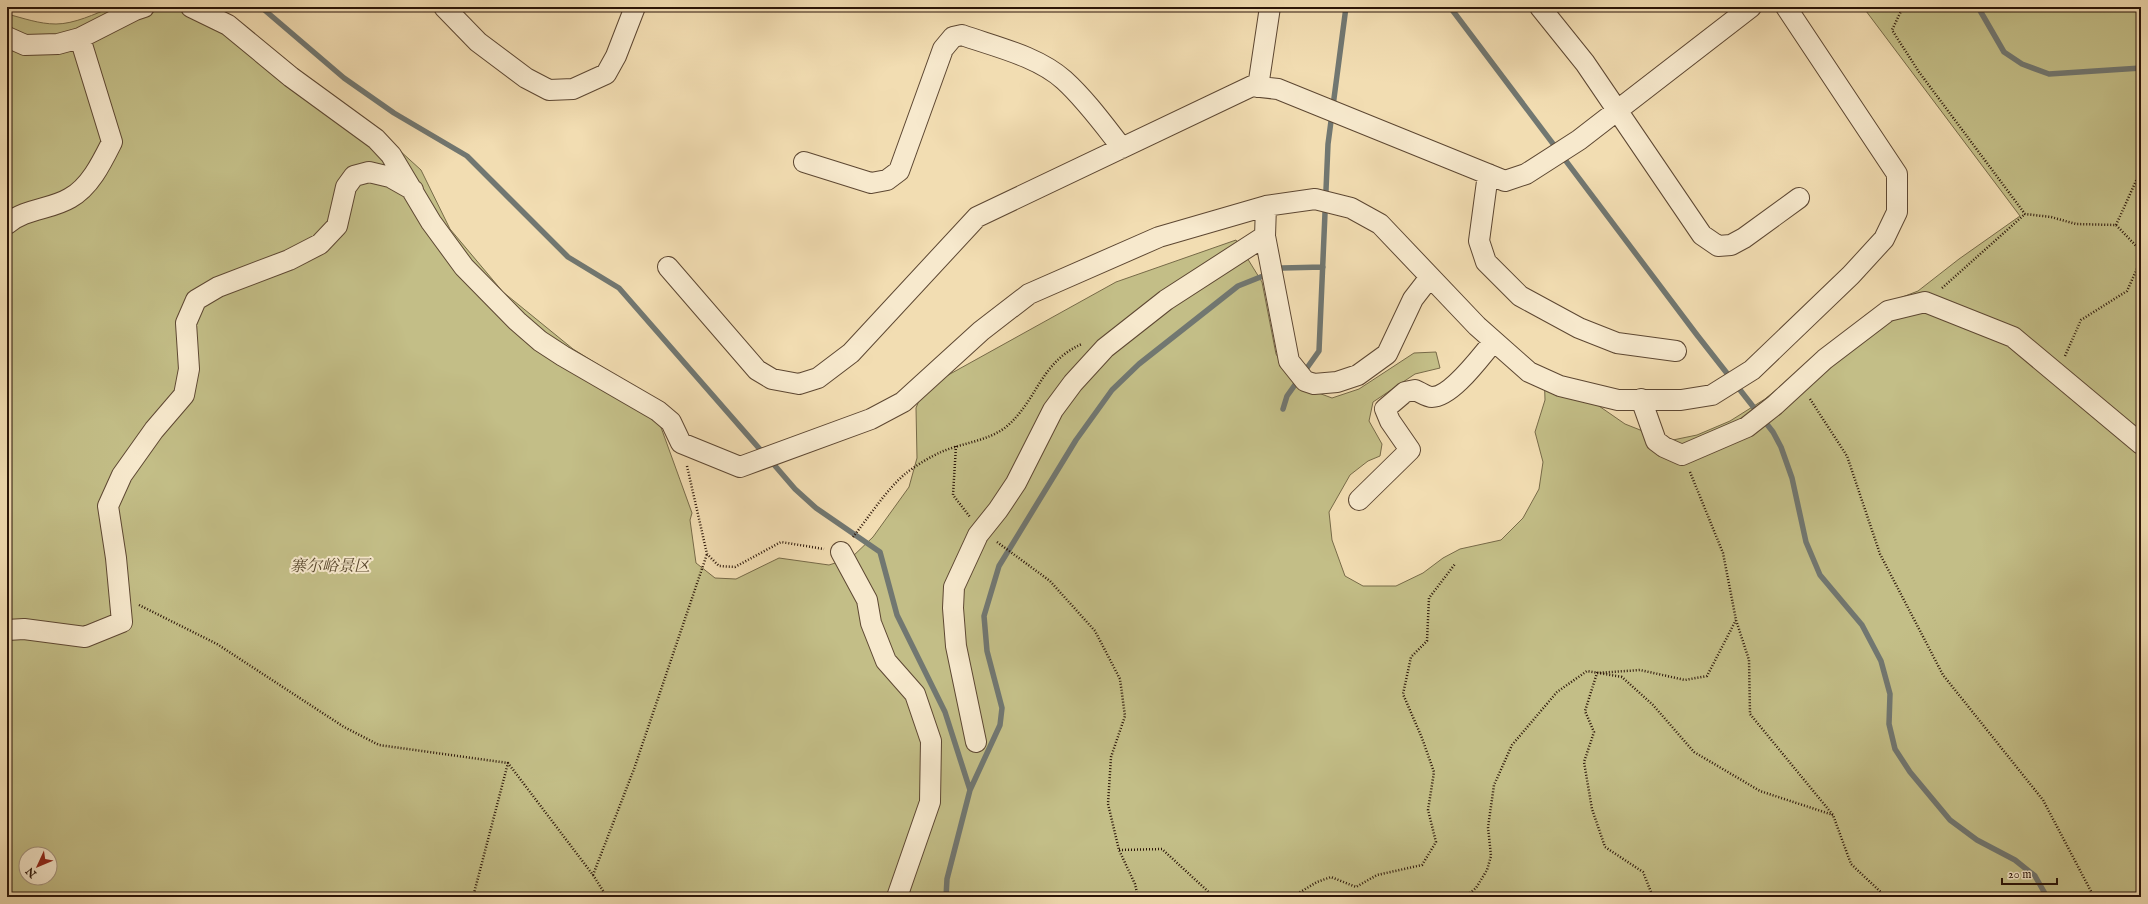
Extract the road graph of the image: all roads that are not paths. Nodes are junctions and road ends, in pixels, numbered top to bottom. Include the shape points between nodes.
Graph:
1 (144, 7) edge
2 (191, 7) edge
3 (444, 7) edge
4 (635, 7) edge
5 (1270, 7) edge
6 (1540, 7) edge
7 (1751, 7) edge
8 (1786, 7) edge
9 (7, 37) edge
10 (80, 38) junction
11 (1258, 87) junction
12 (1618, 110) junction
13 (1122, 148) junction
14 (804, 162) dead end
15 (1488, 174) junction
16 (413, 190) junction
17 (1799, 198) dead end
18 (1266, 206) junction
19 (7, 224) edge
20 (1265, 236) junction
21 (668, 267) dead end
22 (1430, 277) junction
23 (1494, 342) junction
24 (1676, 351) dead end
25 (1641, 399) junction
26 (2141, 444) edge
27 (1359, 500) dead end
28 (844, 548) road end
29 (7, 630) edge
30 (976, 742) dead end
31 (897, 897) edge

1 - 10 street
2 - 16 street via 228,25 291,77 376,139 391,155
3 - 4 street via 478,42 526,78 549,90 573,89 606,74 616,56
5 - 11 street
6 - 12 street via 1585,63
7 - 12 street
8 - 25 street via 1898,174 1897,212 1884,239 1851,275 1749,372 1712,395 1682,400
9 - 10 street via 25,45 58,44
10 - 19 street via 112,142 95,175 70,198 16,216
11 - 13 street via 1252,86
11 - 15 street via 1278,89
12 - 15 street via 1579,140 1526,174 1505,181
12 - 17 street via 1702,235 1718,246 1731,245 1744,238
13 - 14 street via 1064,80 1032,60 962,35 953,37 943,49 899,171 887,180 871,183
13 - 21 street via 977,217 851,352 818,378 799,384 772,379 757,370
15 - 24 street via 1480,241 1486,262 1520,296 1579,328 1617,343
16 - 18 street via 431,222 464,267 540,341 658,410 671,422 681,443 740,467 871,419 902,402 981,331 1028,294 1159,237
16 - 29 street via 390,177 369,172 354,176 346,187 337,226 320,244 289,260 218,287 196,300 186,323 189,369 184,395 154,430 122,475 108,506 122,622 85,637 24,629
18 - 20 street
18 - 22 street via 1326,202 1351,208 1380,224
20 - 22 street via 1289,361 1300,375 1314,384 1337,382 1358,375 1387,354 1412,298
20 - 30 street via 1166,300 1104,348 1073,382 1054,410 1016,482 983,529 954,587 953,608 956,646
22 - 23 street
23 - 25 street via 1529,372 1560,386 1618,400
23 - 27 street via 1453,387 1441,396 1430,397 1415,390 1405,392 1385,409 1410,450
25 - 26 street via 1656,441 1664,448 1682,455 1747,427 1825,359 1888,311 1925,302 2013,337
28 - 31 street via 867,600 871,622 886,661 915,694 931,741 930,802

